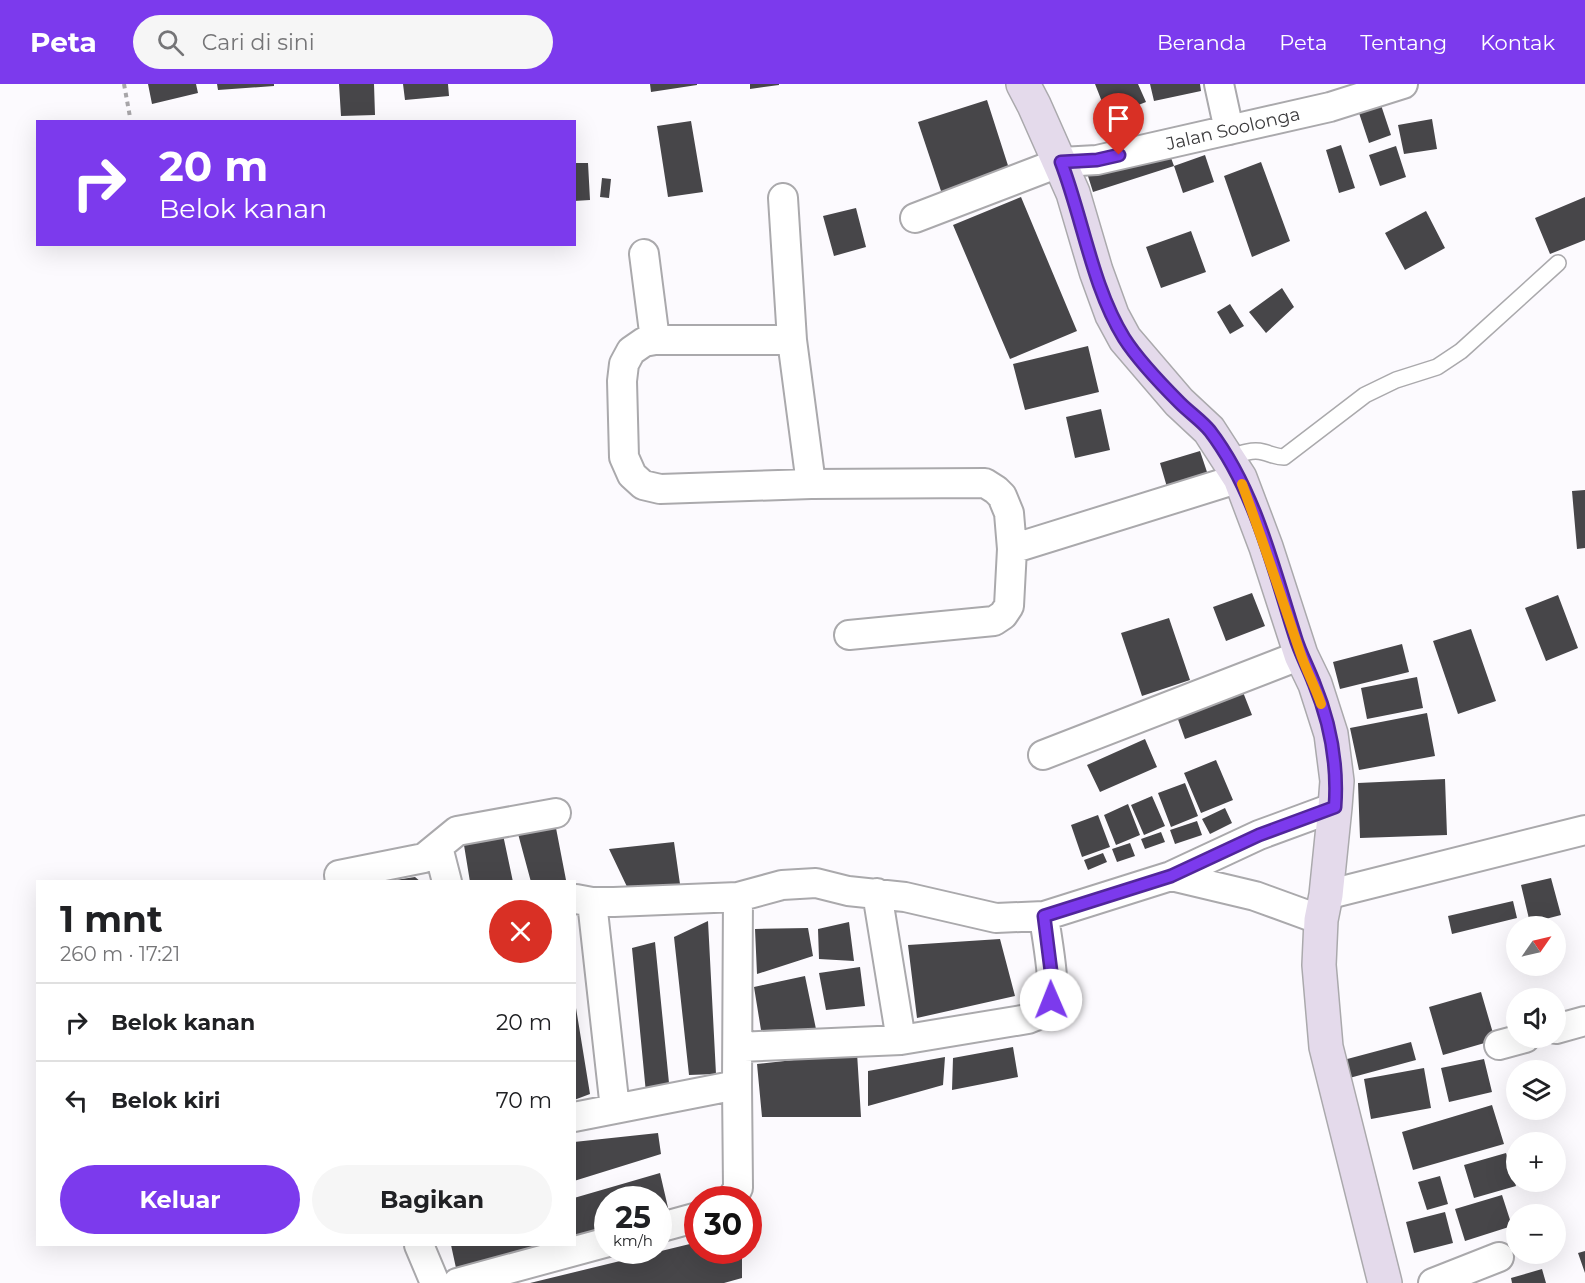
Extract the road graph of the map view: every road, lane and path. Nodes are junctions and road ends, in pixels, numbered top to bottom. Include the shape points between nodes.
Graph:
1 (124, 84) edge
2 (1023, 84) edge
3 (1219, 84) edge
4 (1403, 84) edge
5 (130, 117) dead end
6 (1229, 130) junction
7 (1061, 162) junction
8 (783, 198) dead end
9 (915, 218) dead end
10 (644, 254) dead end
11 (1558, 263) dead end
12 (655, 340) junction
13 (792, 340) junction
14 (1234, 468) junction
15 (811, 484) junction
16 (1012, 549) junction
17 (849, 635) dead end
18 (1301, 655) junction
19 (1043, 755) dead end
20 (1335, 807) junction
21 (556, 813) dead end
22 (1585, 830) edge
23 (438, 847) junction
24 (1171, 876) junction
25 (340, 880) edge
26 (446, 880) edge
27 (877, 893) junction
28 (738, 897) junction
29 (584, 900) edge
30 (1324, 908) junction
31 (1044, 916) junction
32 (1585, 1021) edge
33 (1566, 1026) edge
34 (901, 1040) junction
35 (738, 1047) junction
36 (737, 1085) junction
37 (615, 1109) junction
38 (576, 1117) edge
39 (738, 1186) edge
40 (419, 1246) edge
41 (594, 1246) edge
42 (1499, 1257) dead end
43 (435, 1283) edge
44 (457, 1283) edge
45 (1385, 1283) edge
46 (1432, 1283) edge

1 - 5 path
2 - 7 street
3 - 6 street
4 - 6 street, Jalan Soolonga via 1330,107
6 - 7 street, Jalan Soolonga via 1097,160
7 - 9 street, Jalan Soolonga
7 - 14 street via 1096,271 1125,339 1179,402 1209,430
8 - 13 street
10 - 12 street
11 - 14 lane via 1486,330 1437,367 1379,387 1284,457 1261,451 1242,453
12 - 13 street
12 - 15 street via 631,351 624,364 624,457 632,475 643,485 660,489
13 - 15 street
14 - 16 street
14 - 18 street via 1266,547
15 - 16 street via 985,483 1002,496 1009,513
16 - 17 street via 1009,606 994,621
18 - 19 street
18 - 20 street via 1315,684 1330,734 1337,780
20 - 24 street via 1259,835
20 - 30 street
21 - 23 street via 457,831
22 - 30 street
23 - 25 street via 424,858 339,875
23 - 26 street
24 - 30 street
24 - 31 street
27 - 28 street via 816,883 782,885
27 - 31 street via 996,918
27 - 34 street
28 - 29 street
28 - 35 street
29 - 37 street
30 - 45 street via 1319,966 1326,1047
31 - 34 street via 1053,987 1051,1000 1039,1015
32 - 33 street
34 - 35 street
35 - 36 street
36 - 37 street
36 - 39 street
37 - 38 street
40 - 43 street
41 - 44 street
42 - 46 street

